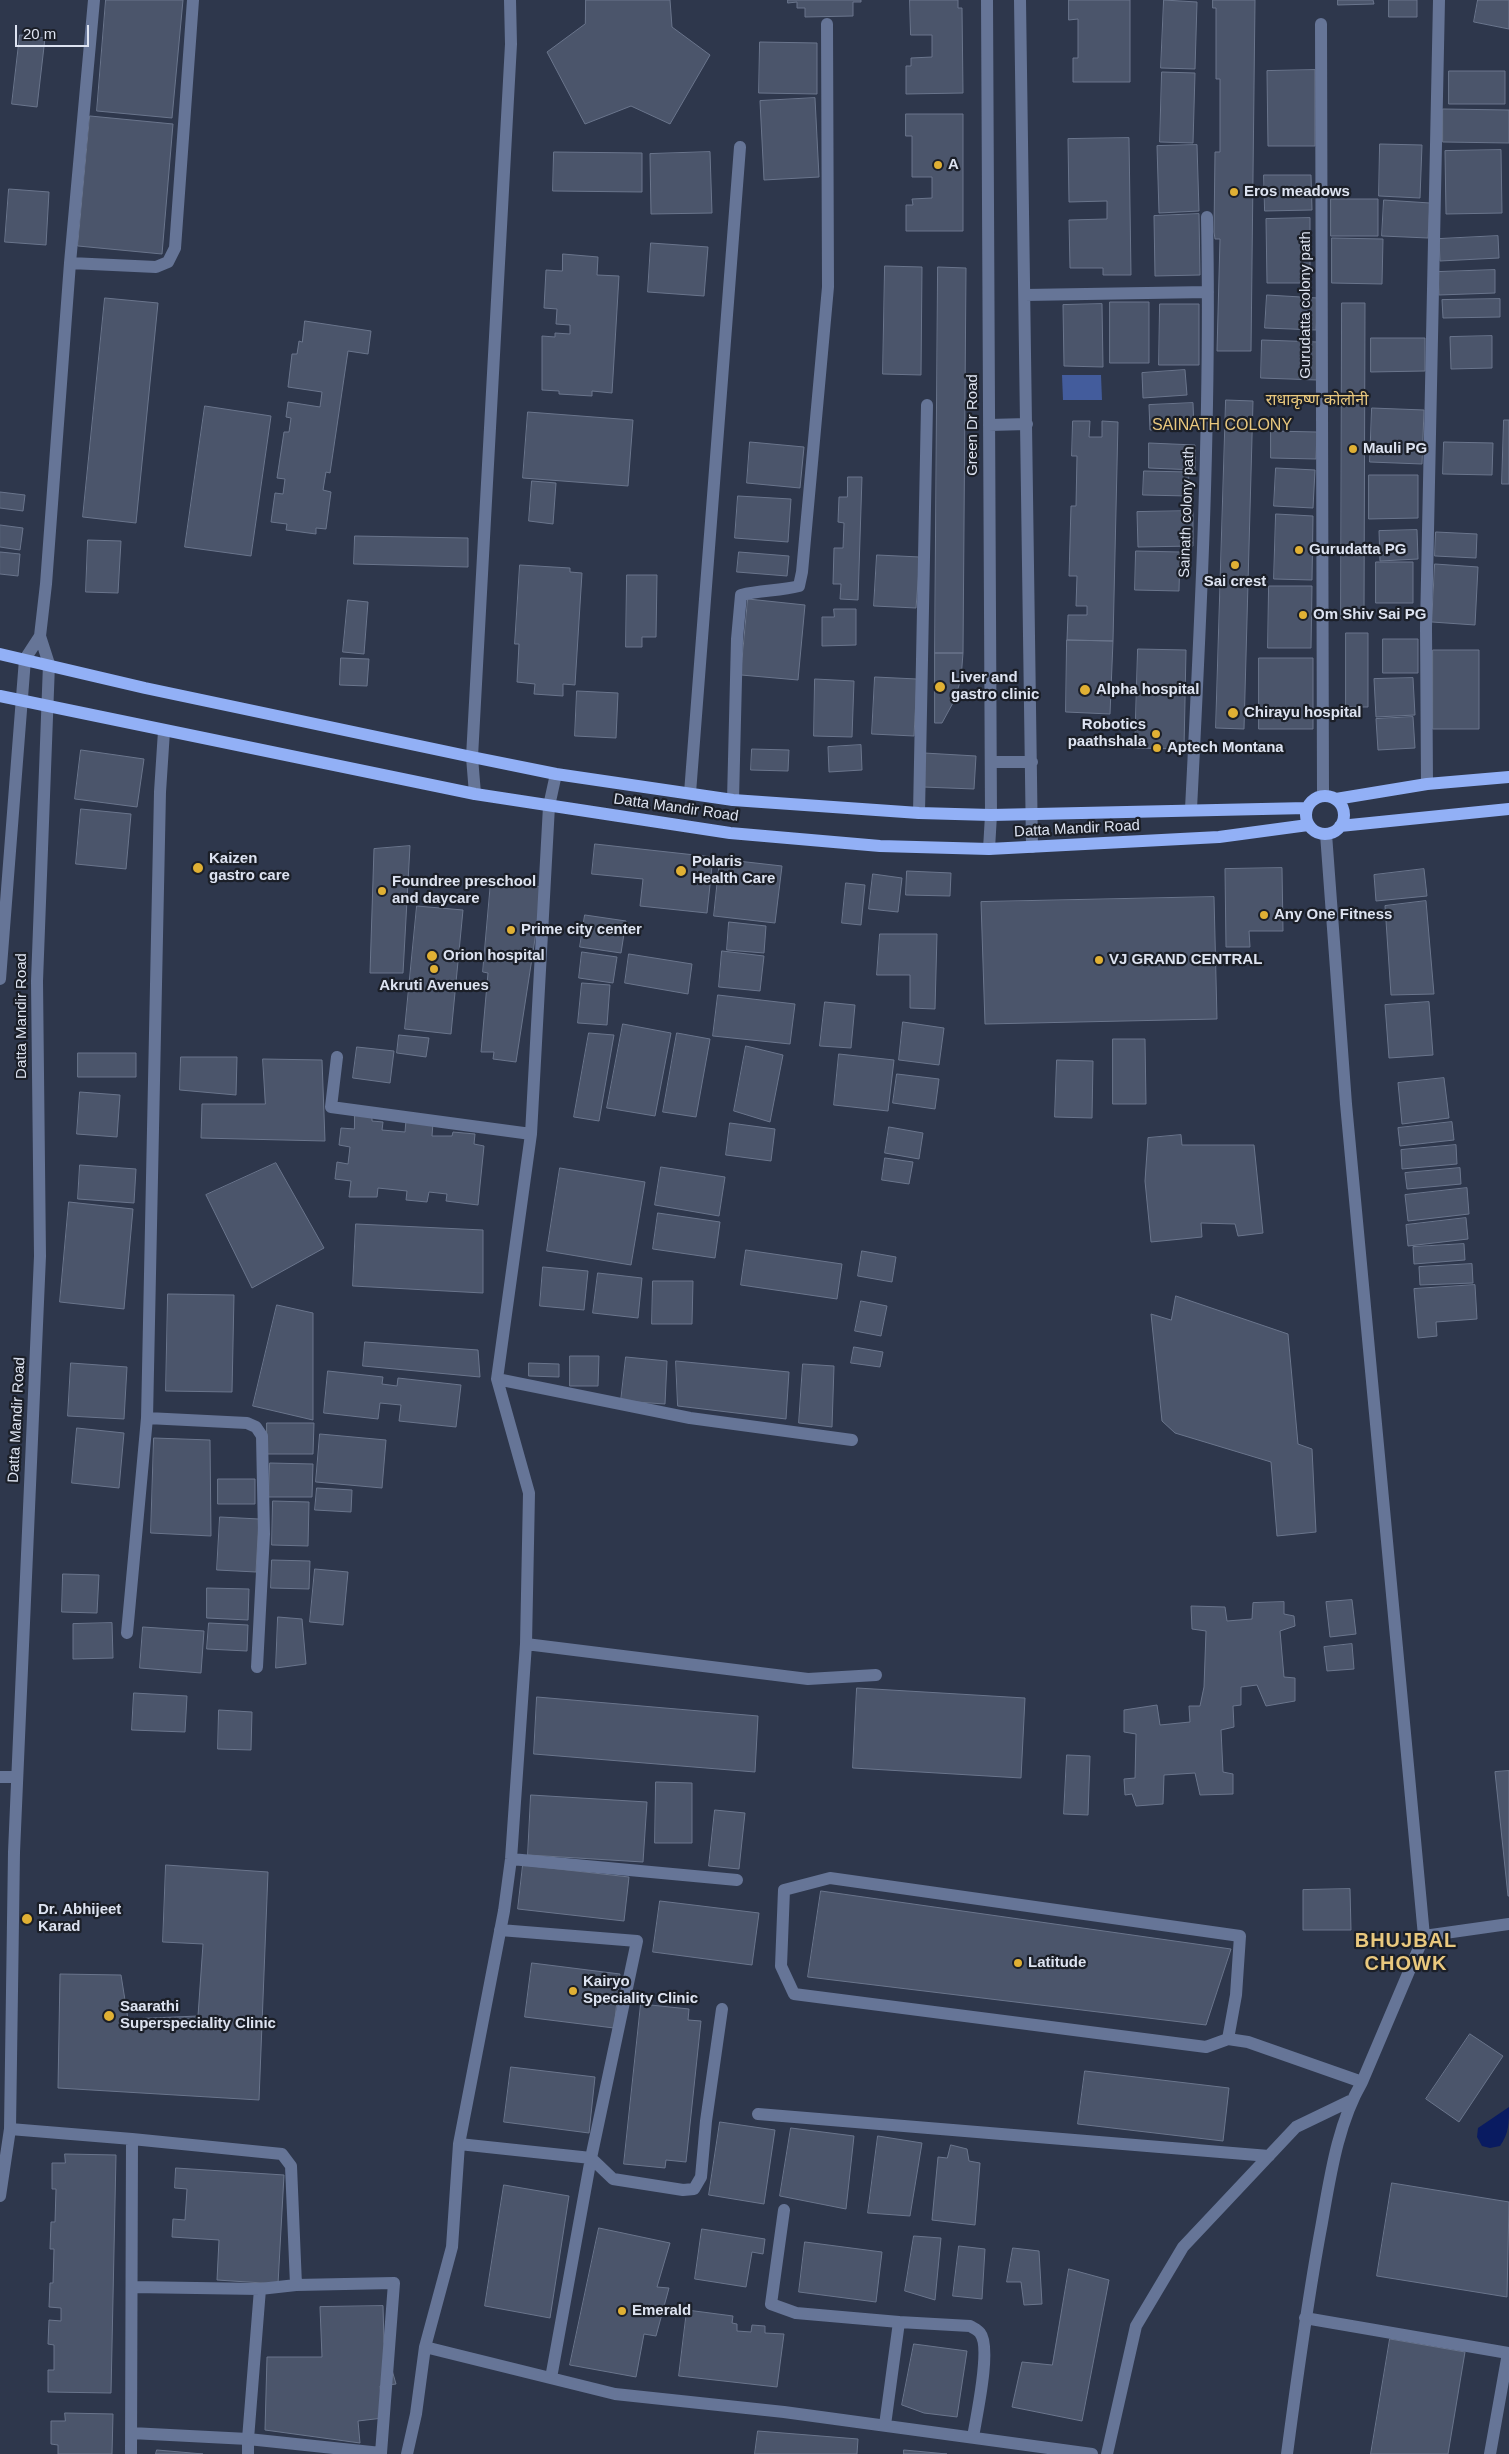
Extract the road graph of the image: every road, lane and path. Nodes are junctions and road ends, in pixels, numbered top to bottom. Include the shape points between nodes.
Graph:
1 (94, 0) edge
2 (193, 0) edge
3 (510, 0) edge
4 (986, 0) edge
5 (1020, 0) edge
6 (1439, 0) edge
7 (827, 24) dead end
8 (1321, 24) dead end
9 (740, 147) dead end
10 (1207, 217) dead end
11 (70, 263) junction
12 (1208, 292) junction
13 (1025, 295) junction
14 (927, 405) dead end
15 (1027, 424) junction
16 (989, 425) junction
17 (40, 636) junction
18 (0, 654) edge
19 (25, 659) junction
20 (49, 664) junction
21 (0, 696) edge
22 (20, 700) junction
23 (48, 706) junction
24 (164, 731) junction
25 (472, 757) junction
26 (991, 762) junction
27 (1032, 762) junction
28 (556, 774) junction
29 (1509, 777) edge
30 (1427, 784) junction
31 (690, 793) junction
32 (474, 794) junction
33 (1323, 795) junction
34 (1336, 799) junction
35 (733, 800) junction
36 (548, 806) junction
37 (1307, 808) junction
38 (1191, 809) junction
39 (1509, 809) edge
40 (919, 813) junction
41 (991, 816) junction
42 (1033, 816) junction
43 (1308, 825) junction
44 (1340, 826) junction
45 (1326, 834) junction
46 (1032, 847) junction
47 (989, 849) junction
48 (0, 979) edge
49 (337, 1057) dead end
50 (531, 1134) junction
51 (497, 1379) junction
52 (147, 1418) junction
53 (852, 1440) dead end
54 (127, 1634) dead end
55 (526, 1644) junction
56 (257, 1667) dead end
57 (876, 1675) dead end
58 (0, 1777) edge
59 (16, 1777) junction
60 (511, 1859) junction
61 (737, 1880) dead end
62 (1509, 1924) edge
63 (500, 1930) junction
64 (1424, 1936) junction
65 (722, 2009) dead end
66 (1228, 2039) junction
67 (1362, 2082) junction
68 (1350, 2101) junction
69 (758, 2114) dead end
70 (10, 2129) junction
71 (132, 2139) junction
72 (459, 2144) junction
73 (1269, 2156) junction
74 (591, 2158) junction
75 (0, 2196) edge
76 (784, 2210) dead end
77 (296, 2285) junction
78 (132, 2287) junction
79 (260, 2289) junction
80 (1305, 2318) junction
81 (899, 2322) junction
82 (425, 2347) junction
83 (551, 2378) junction
84 (885, 2425) junction
85 (131, 2433) junction
86 (973, 2437) junction
87 (248, 2439) junction
88 (131, 2454) edge
89 (248, 2454) edge
90 (407, 2454) edge
91 (1092, 2454) edge
92 (1107, 2454) edge
93 (1287, 2454) edge
94 (1490, 2454) edge

1 - 11 street
2 - 11 street via 175,248 168,262 156,267
3 - 25 street via 511,44
4 - 16 street, Green Dr Road
5 - 13 street
6 - 30 street via 1426,627
7 - 35 street via 828,287 802,572 799,586 759,590 741,596
8 - 33 street, Gurudatta colony path
9 - 31 street
10 - 12 street, Sainath colony path
11 - 17 street
12 - 13 street
12 - 38 street, Sainath colony path via 1198,677
13 - 15 street
14 - 40 street
15 - 16 street
15 - 27 street
16 - 26 street, Green Dr Road
17 - 19 street, Datta Mandir Road
17 - 20 street, Datta Mandir Road
18 - 19 main road, Datta Mandir Road
19 - 20 main road, Datta Mandir Road
19 - 22 street, Datta Mandir Road
20 - 23 street, Datta Mandir Road
20 - 25 main road, Datta Mandir Road via 145,688
21 - 22 main road, Datta Mandir Road
22 - 23 main road, Datta Mandir Road
22 - 48 street, Datta Mandir Road
23 - 24 main road, Datta Mandir Road
23 - 59 street, Datta Mandir Road via 37,981 40,1256
24 - 32 main road, Datta Mandir Road
24 - 52 street
25 - 28 main road, Datta Mandir Road
25 - 32 street
26 - 27 street
26 - 41 street, Green Dr Road
27 - 42 street
28 - 31 main road, Datta Mandir Road
28 - 36 street
29 - 30 main road
30 - 34 main road
31 - 35 main road, Datta Mandir Road
32 - 36 main road, Datta Mandir Road
33 - 34 main road
33 - 37 main road via 1310,802
34 - 44 main road via 1344,813
35 - 40 main road, Datta Mandir Road
36 - 47 main road, Datta Mandir Road via 730,833 880,846
36 - 50 street
37 - 38 main road, Datta Mandir Road
37 - 43 main road
38 - 42 main road, Datta Mandir Road
39 - 44 main road
40 - 41 main road, Datta Mandir Road
41 - 42 main road, Datta Mandir Road
41 - 47 street, Green Dr Road
42 - 46 street
43 - 45 main road via 1313,831
43 - 46 main road, Datta Mandir Road via 1219,837
44 - 45 main road
45 - 64 street via 1349,1134
46 - 47 main road, Datta Mandir Road
49 - 50 street via 331,1107
50 - 51 street
51 - 53 street via 690,1418
51 - 55 street via 529,1493
52 - 54 street
52 - 56 street via 247,1423 256,1426 262,1436 264,1534
55 - 57 street via 808,1679
55 - 60 street
58 - 59 street
59 - 70 street, Datta Mandir Road
60 - 61 street
60 - 63 street
62 - 64 street
63 - 72 street
63 - 74 street via 637,1941
64 - 67 street
65 - 74 street via 701,2178 694,2189 613,2179
66 - 66 street via 1206,2047 794,1994 781,1966 784,1890 830,1878 1240,1936 1236,1995
66 - 67 street via 1248,2042
67 - 68 street
68 - 73 street via 1296,2127
68 - 80 street via 1332,2167
69 - 73 street
70 - 71 street
70 - 75 street, Datta Mandir Road
71 - 77 street via 282,2154 292,2166
71 - 78 street
72 - 74 street
72 - 82 street via 452,2247
73 - 92 street via 1183,2248 1136,2326
74 - 83 street
76 - 81 street via 771,2304 796,2312
77 - 79 street
77 - 87 street via 394,2283 381,2454
78 - 79 street
78 - 85 street
79 - 87 street
80 - 93 street
80 - 94 street via 1508,2353
81 - 84 street
81 - 86 street via 970,2326 980,2332 985,2363
82 - 83 street
82 - 90 street
83 - 84 street via 614,2394
84 - 86 street
85 - 87 street
85 - 88 street
86 - 91 street
87 - 89 street

